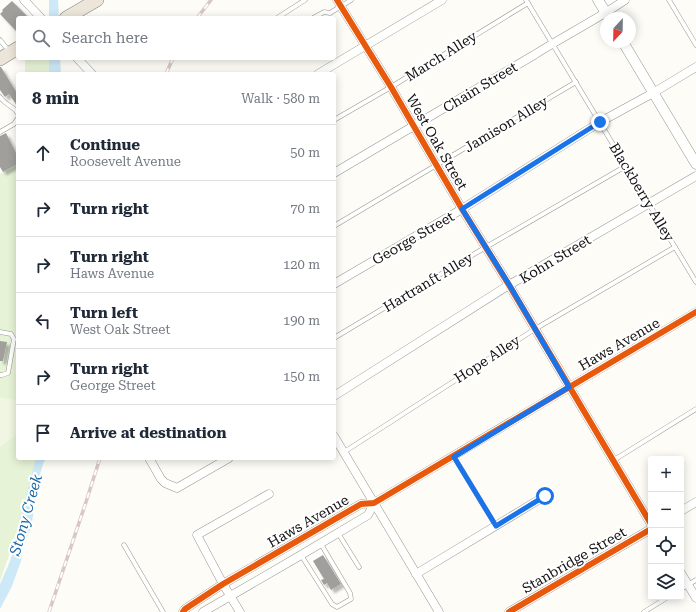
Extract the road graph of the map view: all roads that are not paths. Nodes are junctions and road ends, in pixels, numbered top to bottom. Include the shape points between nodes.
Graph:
1 (97, 0) edge
2 (306, 0) edge
3 (351, 0) edge
4 (442, 0) edge
5 (598, 0) edge
6 (626, 0) edge
7 (670, 0) edge
8 (26, 1) edge
9 (527, 2) edge
10 (339, 3) edge
11 (605, 12) edge
12 (612, 12) edge
13 (40, 16) edge
14 (69, 16) edge
15 (280, 16) edge
16 (317, 16) edge
17 (600, 20) edge
18 (0, 40) edge
19 (552, 44) junction
20 (696, 45) edge
21 (365, 46) junction
22 (627, 48) edge
23 (10, 53) edge
24 (80, 60) edge
25 (696, 67) edge
26 (90, 72) edge
27 (321, 72) edge
28 (576, 82) junction
29 (391, 87) junction
30 (653, 93) junction
31 (0, 97) edge
32 (2, 103) edge
33 (16, 110) edge
34 (336, 119) edge
35 (16, 121) edge
36 (600, 122) junction
37 (414, 126) junction
38 (0, 132) edge
39 (696, 164) edge
40 (437, 166) junction
41 (626, 166) junction
42 (336, 172) edge
43 (696, 176) edge
44 (649, 203) junction
45 (462, 209) junction
46 (336, 225) edge
47 (486, 247) junction
48 (675, 247) junction
49 (696, 282) edge
50 (336, 283) edge
51 (510, 286) junction
52 (696, 312) edge
53 (535, 329) junction
54 (0, 332) edge
55 (336, 337) edge
56 (0, 375) edge
57 (569, 387) junction
58 (336, 395) edge
59 (696, 409) edge
60 (336, 439) edge
61 (344, 452) junction
62 (454, 457) junction
63 (150, 460) edge
64 (226, 460) edge
65 (614, 460) junction
66 (268, 494) dead end
67 (545, 496) dead end
68 (696, 502) edge
69 (374, 503) junction
70 (684, 509) edge
71 (648, 519) edge
72 (496, 526) junction
73 (648, 531) edge
74 (338, 533) junction
75 (302, 538) junction
76 (321, 544) junction
77 (124, 545) dead end
78 (309, 550) junction
79 (301, 555) junction
80 (359, 567) dead end
81 (416, 574) junction
82 (696, 580) edge
83 (224, 584) junction
84 (685, 587) edge
85 (230, 596) junction
86 (696, 598) edge
87 (663, 600) edge
88 (163, 612) edge
89 (183, 612) edge
90 (202, 612) edge
91 (240, 612) edge
92 (439, 612) edge
93 (509, 612) edge
94 (644, 612) edge

1 - 14 highway
2 - 15 lane
3 - 10 lane
4 - 21 street
5 - 11 street
6 - 12 street, Chain Street
7 - 20 lane
8 - 13 street
9 - 19 lane, Blackberry Alley
9 - 29 lane, March Alley
10 - 16 lane via 330,13 324,12
10 - 21 street, West Oak Street
17 - 19 street, Chain Street
18 - 23 lane
19 - 28 lane, Blackberry Alley
19 - 37 street, Chain Street
21 - 27 street
21 - 29 street, West Oak Street
22 - 30 street
24 - 26 street
25 - 30 street, George Street
28 - 36 lane, Blackberry Alley
28 - 40 lane, Jamison Alley
29 - 34 lane, March Alley
29 - 37 street, West Oak Street
30 - 36 street, George Street
30 - 39 street
31 - 32 lane
32 - 33 lane
35 - 38 lane
36 - 41 lane, Blackberry Alley
36 - 45 street, George Street
37 - 40 street, West Oak Street
37 - 42 street, Chain Street
40 - 45 street, West Oak Street
40 - 46 lane, Jamison Alley
41 - 44 lane, Blackberry Alley
41 - 47 lane, Hartranft Alley
43 - 44 street, Kohn Street
44 - 48 lane, Blackberry Alley
44 - 51 street, Kohn Street
45 - 47 street, West Oak Street
45 - 50 street, George Street
47 - 51 street, West Oak Street
47 - 55 lane, Hartranft Alley
48 - 49 lane, Blackberry Alley
48 - 53 lane, Hope Alley
51 - 53 street, West Oak Street
51 - 58 street, Kohn Street
52 - 57 street, Haws Avenue
53 - 57 street, West Oak Street
53 - 61 lane, Hope Alley
54 - 56 lane via 11,334 14,339 8,373
57 - 62 street, Haws Avenue
57 - 65 street, West Oak Street
59 - 65 lane
60 - 61 street
61 - 69 street
62 - 69 street, Haws Avenue
62 - 72 lane
63 - 64 street via 161,479 177,488
65 - 71 street, West Oak Street
66 - 83 street via 197,535
67 - 72 street
68 - 70 street
69 - 74 street, Haws Avenue via 368,515
69 - 75 street, Haws Avenue via 361,504
69 - 81 street
72 - 81 street
73 - 93 street, Stanbridge Street
74 - 76 street, Haws Avenue
74 - 80 lane
75 - 78 street
75 - 83 street, Haws Avenue
76 - 78 street, Haws Avenue
76 - 79 lane via 350,593 351,599 337,607 332,604
77 - 88 lane
78 - 79 street, Haws Avenue
79 - 85 street, Haws Avenue
81 - 92 street
82 - 84 lane
83 - 85 street
83 - 89 street, Haws Avenue
84 - 86 street
85 - 90 street, Haws Avenue
85 - 91 street
87 - 94 lane

